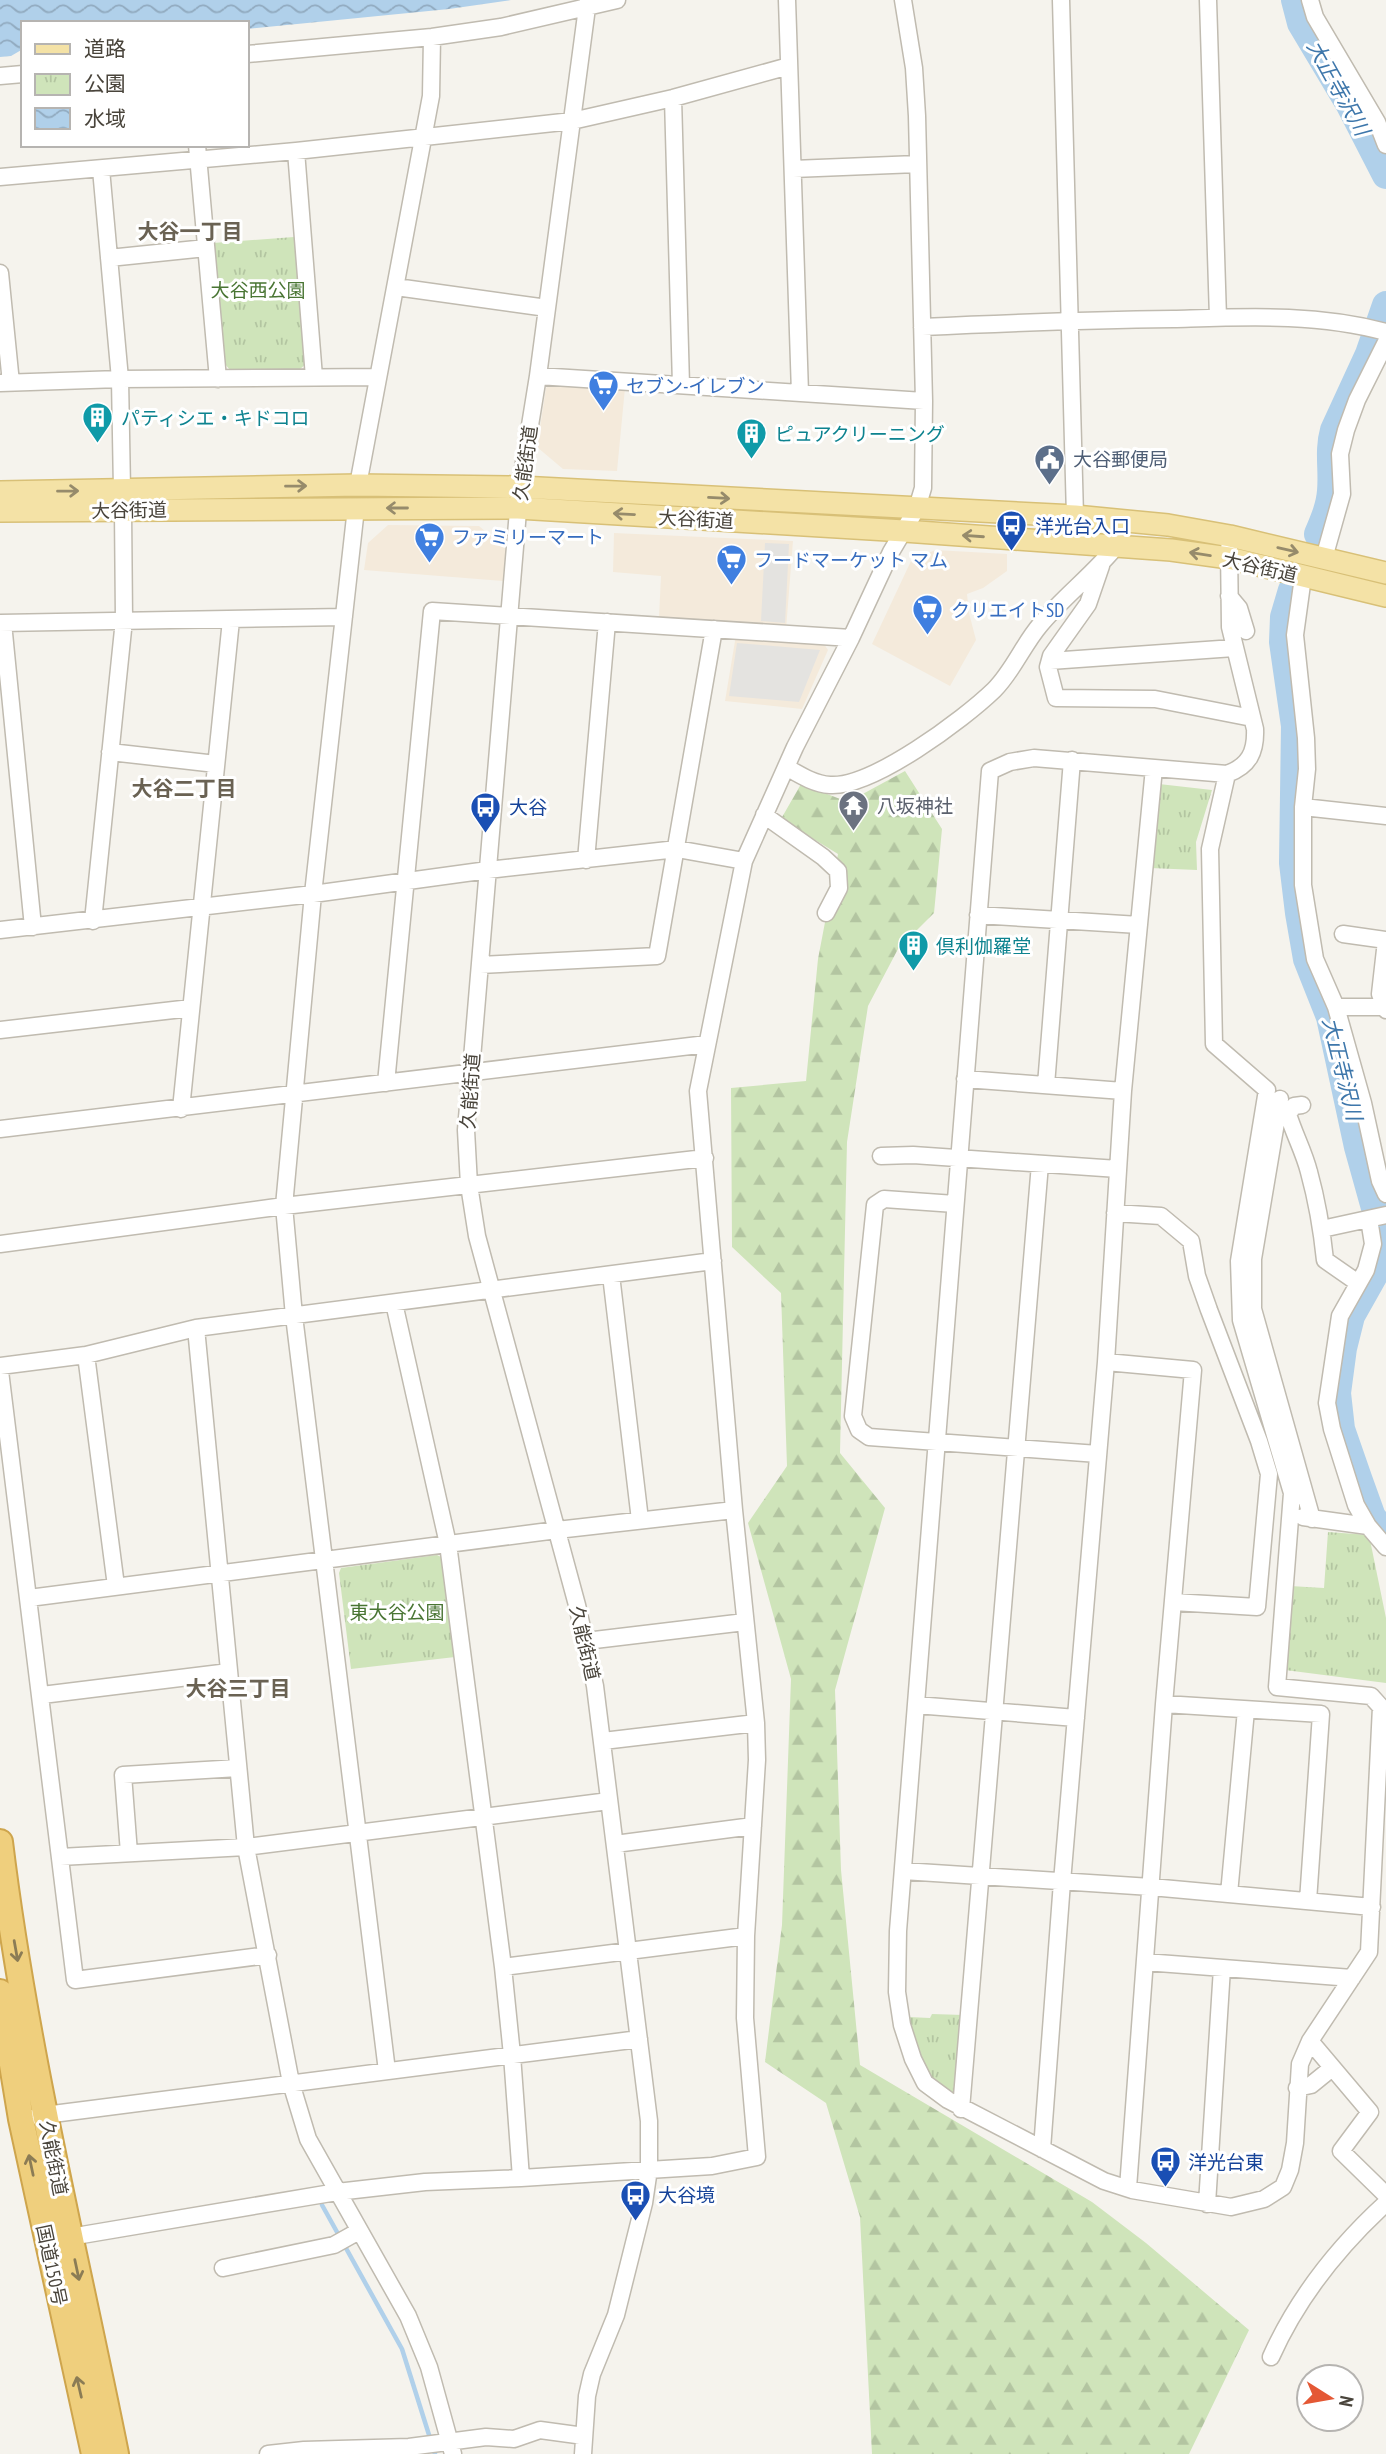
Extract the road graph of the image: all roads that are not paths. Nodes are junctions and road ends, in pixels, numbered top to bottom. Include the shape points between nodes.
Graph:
1 (617, 0) edge
2 (787, 0) edge
3 (903, 0) edge
4 (1061, 0) edge
5 (1208, 0) edge
6 (1310, 0) edge
7 (587, 4) edge
8 (432, 37) junction
9 (248, 54) edge
10 (789, 66) junction
11 (21, 74) edge
12 (0, 76) edge
13 (673, 98) junction
14 (572, 121) junction
15 (424, 138) junction
16 (1386, 145) edge
17 (296, 151) junction
18 (197, 153) edge
19 (917, 164) junction
20 (102, 169) junction
21 (793, 169) junction
22 (0, 177) edge
23 (206, 248) junction
24 (109, 258) junction
25 (0, 273) edge
26 (396, 287) junction
27 (547, 308) junction
28 (1218, 318) junction
29 (1070, 321) junction
30 (922, 327) junction
31 (1381, 333) edge
32 (538, 376) junction
33 (314, 377) junction
34 (378, 377) junction
35 (120, 379) junction
36 (218, 379) junction
37 (6, 383) edge
38 (681, 385) junction
39 (800, 393) junction
40 (924, 401) junction
41 (358, 485) junction
42 (0, 492) edge
43 (519, 498) junction
44 (123, 500) junction
45 (356, 508) junction
46 (916, 508) junction
47 (0, 511) edge
48 (1075, 516) junction
49 (904, 531) junction
50 (1230, 536) junction
51 (1118, 544) junction
52 (1229, 558) junction
53 (1324, 558) junction
54 (1101, 566) junction
55 (1386, 573) edge
56 (1303, 576) junction
57 (1229, 596) junction
58 (1386, 596) edge
59 (509, 615) junction
60 (344, 617) junction
61 (124, 620) junction
62 (232, 620) junction
63 (607, 622) junction
64 (2, 623) edge
65 (714, 629) junction
66 (1246, 631) dead end
67 (851, 638) junction
68 (1234, 648) junction
69 (1050, 661) junction
70 (1252, 718) junction
71 (110, 752) junction
72 (1072, 760) junction
73 (216, 764) junction
74 (786, 767) junction
75 (1154, 768) junction
76 (1227, 774) junction
77 (1303, 807) junction
78 (764, 815) junction
79 (1386, 816) edge
80 (677, 849) junction
81 (586, 860) junction
82 (744, 861) junction
83 (488, 870) junction
84 (406, 882) junction
85 (313, 894) junction
86 (201, 907) junction
87 (826, 914) dead end
88 (978, 915) junction
89 (93, 920) junction
90 (1059, 920) junction
91 (1139, 925) junction
92 (33, 927) junction
93 (0, 930) edge
94 (1343, 934) dead end
95 (1386, 941) edge
96 (480, 965) junction
97 (1336, 1007) junction
98 (191, 1009) junction
99 (1385, 1009) edge
100 (0, 1030) edge
101 (707, 1044) junction
102 (472, 1071) junction
103 (965, 1079) junction
104 (386, 1083) junction
105 (1046, 1085) junction
106 (1123, 1091) junction
107 (293, 1095) junction
108 (1280, 1099) dead end
109 (1301, 1105) dead end
110 (181, 1109) junction
111 (0, 1129) edge
112 (880, 1156) dead end
113 (705, 1158) junction
114 (959, 1158) junction
115 (1040, 1164) junction
116 (1118, 1169) junction
117 (469, 1185) junction
118 (1386, 1194) edge
119 (955, 1204) junction
120 (284, 1206) junction
121 (1115, 1213) junction
122 (1376, 1217) edge
123 (1322, 1229) junction
124 (0, 1244) edge
125 (713, 1261) junction
126 (611, 1275) junction
127 (1358, 1283) junction
128 (492, 1290) junction
129 (394, 1303) junction
130 (293, 1316) junction
131 (196, 1328) junction
132 (86, 1355) junction
133 (1106, 1362) junction
134 (0, 1368) edge
135 (937, 1442) junction
136 (1016, 1448) junction
137 (1098, 1454) junction
138 (734, 1510) junction
139 (1290, 1515) junction
140 (1312, 1519) junction
141 (640, 1520) junction
142 (1368, 1525) junction
143 (557, 1530) junction
144 (448, 1544) junction
145 (1386, 1547) edge
146 (324, 1559) junction
147 (219, 1573) junction
148 (116, 1586) junction
149 (29, 1598) junction
150 (1173, 1602) junction
151 (745, 1622) junction
152 (586, 1641) junction
153 (229, 1672) junction
154 (42, 1695) junction
155 (916, 1704) junction
156 (1164, 1704) junction
157 (1245, 1710) junction
158 (995, 1711) junction
159 (1076, 1718) junction
160 (756, 1723) junction
161 (603, 1741) junction
162 (238, 1768) junction
163 (609, 1801) junction
164 (483, 1816) junction
165 (753, 1826) junction
166 (358, 1833) junction
167 (615, 1844) junction
168 (246, 1847) junction
169 (1, 1850) edge
170 (129, 1853) junction
171 (60, 1857) junction
172 (902, 1871) junction
173 (981, 1876) junction
174 (1062, 1882) junction
175 (1151, 1887) junction
176 (1229, 1894) junction
177 (1308, 1901) junction
178 (1373, 1907) junction
179 (746, 1936) junction
180 (629, 1951) junction
181 (268, 1955) junction
182 (1145, 1962) junction
183 (503, 1967) junction
184 (1222, 1968) junction
185 (1352, 1978) junction
186 (0, 1992) edge
187 (639, 2039) junction
188 (1310, 2041) junction
189 (512, 2055) junction
190 (1332, 2068) junction
191 (387, 2071) junction
192 (291, 2083) junction
193 (1297, 2088) junction
194 (961, 2109) junction
195 (33, 2116) junction
196 (1042, 2148) junction
197 (649, 2169) junction
198 (520, 2179) junction
199 (1128, 2188) junction
200 (337, 2192) junction
201 (1386, 2195) edge
202 (1386, 2203) edge
203 (1206, 2204) junction
204 (359, 2231) junction
205 (69, 2237) junction
206 (223, 2268) dead end
207 (1271, 2357) dead end
208 (583, 2436) junction
209 (451, 2447) edge
210 (94, 2454) edge
211 (116, 2454) edge
212 (268, 2454) edge
213 (583, 2454) edge

1 - 7 street
2 - 10 street
3 - 19 street via 914,68
4 - 29 street
5 - 28 street
6 - 16 street
7 - 8 street via 501,27
7 - 14 street, 久能街道
8 - 9 street
8 - 15 street via 431,96
10 - 13 street
10 - 21 street
11 - 12 street
13 - 14 street
13 - 38 street
14 - 15 street
14 - 27 street, 久能街道
15 - 17 street
15 - 26 street
17 - 18 street
17 - 33 street
18 - 20 street
18 - 23 street
19 - 21 street
19 - 30 street
20 - 22 street
20 - 24 street
21 - 39 street
23 - 24 street
23 - 36 street
24 - 35 street
25 - 37 street
26 - 27 street
26 - 34 street
27 - 32 street, 久能街道
28 - 29 street
28 - 31 street via 1288,317
29 - 30 street
29 - 48 street
30 - 40 street
31 - 53 street via 1346,430 1340,454 1342,494
32 - 38 street
32 - 43 street, 久能街道
33 - 34 street
33 - 36 street
34 - 41 street
35 - 36 street
35 - 37 street
35 - 44 street
38 - 39 street
39 - 40 street
40 - 46 street via 922,488
41 - 43 main road, 大谷街道
44 -> 41 main road, 大谷街道
42 -> 44 main road, 大谷街道
43 -> 45 main road, 大谷街道
43 -> 46 main road, 大谷街道
49 -> 43 main road, 大谷街道
43 - 59 street, 久能街道
44 - 45 main road, 大谷街道
44 - 47 main road, 大谷街道
44 - 61 street
45 - 60 street
46 - 48 main road, 大谷街道
46 - 49 street
48 - 50 main road, 大谷街道
51 -> 49 main road, 大谷街道
49 - 67 street
50 - 52 street
50 -> 53 main road, 大谷街道
52 -> 51 main road, 大谷街道
51 - 54 street
52 - 56 main road, 大谷街道
52 - 57 street
53 - 55 main road, 大谷街道
54 - 69 street via 1088,604
54 - 74 street via 1040,624 995,689 881,772 831,785 806,779
56 - 58 main road, 大谷街道
56 - 77 street via 1295,635 1306,738
57 - 66 street
57 - 68 street
59 - 63 street
59 - 83 street, 久能街道
59 - 84 street via 432,611
60 - 62 street
60 - 85 street
61 - 62 street
61 - 64 street
61 - 71 street
62 - 73 street
63 - 65 street
63 - 81 street
64 - 92 street
65 - 67 street
65 - 80 street
67 - 74 street
68 - 69 street
68 - 70 street
69 - 70 street via 1056,698 1155,699
70 - 76 street via 1256,743 1251,757
71 - 73 street
71 - 89 street
72 - 75 street
72 - 88 street via 1034,758 990,771
72 - 90 street
73 - 86 street
74 - 78 street
75 - 76 street
75 - 91 street
76 - 139 street via 1210,849 1214,1044 1267,1090 1239,1261 1241,1320 1292,1493
77 - 79 street
77 - 97 street via 1303,885 1315,959
78 - 82 street
78 - 87 street via 838,871 839,888
80 - 81 street
80 - 82 street
80 - 96 street via 657,956
81 - 83 street
82 - 101 street
83 - 84 street
83 - 96 street, 久能街道
84 - 85 street
84 - 104 street
85 - 86 street
85 - 107 street
86 - 89 street
86 - 98 street
88 - 90 street
88 - 103 street
89 - 92 street
90 - 91 street
90 - 105 street
91 - 106 street
92 - 93 street
94 - 95 street
95 - 99 street via 1380,994
96 - 102 street, 久能街道
97 - 99 street
97 - 118 street
98 - 100 street
98 - 110 street
101 - 102 street
101 - 113 street via 698,1091
102 - 104 street
102 - 117 street, 久能街道 via 466,1130
103 - 105 street
103 - 114 street
104 - 107 street
105 - 106 street
106 - 116 street
107 - 110 street
107 - 120 street
108 - 140 street via 1253,1259 1253,1309
109 - 123 street via 1289,1114 1309,1171
110 - 111 street
112 - 114 street
113 - 117 street
113 - 125 street
114 - 115 street
114 - 119 street
115 - 116 street
115 - 136 street
116 - 121 street
117 - 120 street
117 - 128 street, 久能街道
119 - 135 street
119 - 135 street via 884,1199 875,1205 853,1416 859,1430 869,1437
120 - 124 street
120 - 130 street
121 - 133 street
121 - 150 street via 1161,1216 1191,1241 1197,1276 1269,1474 1257,1607
122 - 123 street
122 - 127 street via 1366,1270
123 - 127 street via 1325,1260
125 - 126 street
125 - 138 street
126 - 128 street
126 - 141 street
127 - 142 street via 1340,1316 1327,1403 1356,1505
128 - 129 street
128 - 143 street, 久能街道
129 - 130 street
129 - 144 street
130 - 131 street
130 - 146 street
131 - 132 street
131 - 147 street
132 - 134 street
132 - 148 street
133 - 137 street
133 - 150 street via 1193,1370
134 - 149 street
135 - 136 street
135 - 155 street
136 - 137 street
136 - 158 street
137 - 159 street
138 - 141 street
138 - 151 street
139 - 140 street
139 - 178 street via 1277,1687 1371,1696 1381,1707
140 - 142 street
141 - 143 street
142 - 145 street
143 - 144 street
143 - 152 street, 久能街道
144 - 146 street
144 - 164 street
146 - 147 street
146 - 166 street
147 - 148 street
147 - 153 street
148 - 149 street
149 - 154 street
150 - 156 street
151 - 152 street
151 - 160 street
152 - 161 street, 久能街道
153 - 154 street
153 - 162 street
154 - 171 street
155 - 158 street
155 - 172 street
156 - 157 street
156 - 175 street
157 - 176 street
157 - 177 street via 1321,1714
158 - 159 street
158 - 173 street
159 - 174 street
160 - 161 street
160 - 165 street
161 - 163 street, 久能街道
162 - 168 street
162 - 170 street via 123,1775
163 - 164 street
163 - 167 street, 久能街道
164 - 166 street
164 - 183 street
165 - 167 street
165 - 179 street
166 - 168 street
166 - 191 street
167 - 180 street, 久能街道
168 - 170 street
168 - 181 street
169 -> 195 highway, 久能街道
170 - 171 street
171 - 181 street via 75,1980
172 - 173 street
172 - 194 street via 897,1992 902,2025 925,2082
173 - 174 street
173 - 194 street
174 - 175 street
174 - 196 street
175 - 176 street
175 - 182 street
176 - 177 street
177 - 178 street
178 - 185 street via 1369,1952
179 - 180 street
179 - 197 street via 745,2018 757,2157
180 - 183 street
180 - 187 street, 久能街道
181 - 192 street
182 - 184 street
182 - 199 street
183 - 189 street
184 - 185 street
184 - 203 street
185 - 188 street
186 - 195 highway, 国道150号
187 - 189 street
187 - 197 street, 久能街道 via 649,2121
188 - 190 street
188 - 193 street via 1300,2064
189 - 191 street
189 - 198 street
190 - 193 street via 1311,2085
190 - 201 street via 1370,2112 1341,2151
191 - 192 street
192 - 195 street
192 - 200 street via 309,2139
193 - 203 street via 1295,2143 1283,2187 1264,2199 1231,2207
194 - 196 street
195 - 205 highway, 久能街道
210 -> 195 highway, 国道150号
196 - 199 street via 1104,2181
197 - 198 street
197 - 208 street, 久能街道 via 633,2256 592,2374
198 - 200 street via 425,2182
199 - 203 street
200 - 204 street
200 - 205 street
202 - 207 street via 1355,2232 1317,2280 1286,2325
204 - 206 street via 334,2245
204 - 209 street via 408,2316 429,2367
205 -> 211 highway, 久能街道
208 - 209 street via 540,2430 514,2439 486,2437
208 - 213 street, 久能街道
209 - 212 street

